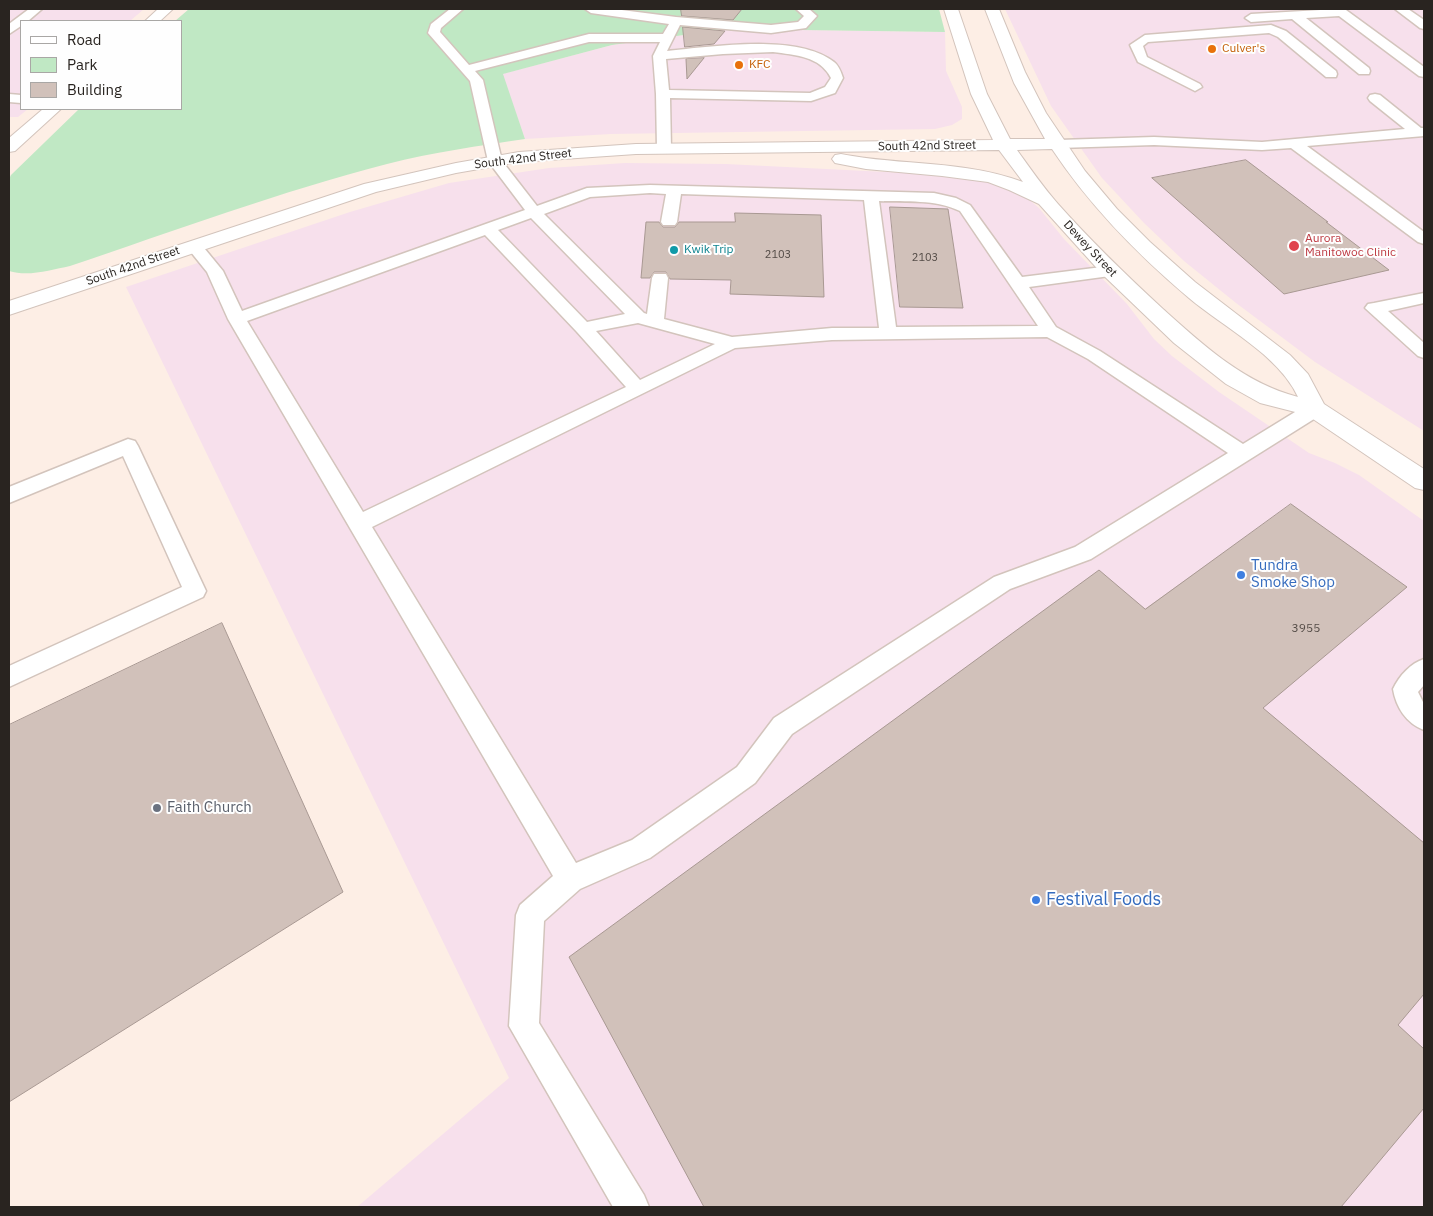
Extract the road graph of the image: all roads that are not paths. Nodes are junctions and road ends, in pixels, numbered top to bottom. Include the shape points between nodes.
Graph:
1 (36, 9) edge
2 (166, 9) edge
3 (457, 9) edge
4 (591, 9) edge
5 (802, 9) edge
6 (951, 9) edge
7 (992, 9) edge
8 (1401, 9) edge
9 (1295, 15) junction
10 (1236, 19) dead end
11 (22, 20) edge
12 (153, 20) edge
13 (20, 21) edge
14 (676, 21) junction
15 (1156, 24) dead end
16 (1424, 25) edge
17 (9, 30) edge
18 (668, 38) junction
19 (659, 56) junction
20 (467, 69) junction
21 (1364, 71) dead end
22 (1424, 73) edge
23 (1331, 74) dead end
24 (663, 94) junction
25 (1374, 98) dead end
26 (51, 110) edge
27 (1421, 133) edge
28 (12, 142) edge
29 (1059, 144) junction
30 (1295, 144) junction
31 (1004, 145) junction
32 (803, 148) junction
33 (664, 149) junction
34 (495, 161) junction
35 (674, 190) junction
36 (871, 196) junction
37 (1051, 207) junction
38 (534, 212) junction
39 (669, 222) dead end
40 (487, 228) junction
41 (1424, 239) edge
42 (194, 246) junction
43 (1110, 271) junction
44 (660, 278) dead end
45 (1018, 283) junction
46 (1424, 298) edge
47 (9, 308) edge
48 (638, 317) junction
49 (237, 319) junction
50 (655, 322) junction
51 (583, 328) junction
52 (1050, 331) junction
53 (888, 333) junction
54 (732, 343) junction
55 (1424, 352) edge
56 (638, 389) junction
57 (1315, 410) junction
58 (1244, 454) junction
59 (1424, 481) edge
60 (9, 495) edge
61 (358, 524) junction
62 (1424, 669) edge
63 (9, 677) edge
64 (1424, 718) edge
65 (570, 879) junction
66 (632, 1207) edge

1 - 11 lane
2 - 12 street
3 - 20 lane via 435,27 434,34
4 - 14 lane
5 - 14 lane via 812,16 802,25 771,29
6 - 31 street, Dewey Street via 979,94
7 - 29 street via 1027,93
8 - 16 lane
9 - 10 lane
9 - 21 lane
9 - 22 lane via 1342,12
13 - 17 lane
14 - 18 lane
15 - 23 lane via 1125,40 1127,55 1169,79 1195,87 1142,59 1136,44 1145,39 1271,29 1282,34
18 - 19 lane
18 - 20 lane via 588,38
19 - 24 lane
19 - 24 lane via 761,48 791,49 831,65 837,78 830,90 812,97
20 - 34 lane via 476,80
24 - 33 lane
25 - 27 lane
26 - 28 street
27 - 30 lane
29 - 30 lane via 1154,141 1246,146
29 - 31 street, South 42nd Street
29 - 57 street via 1109,210 1143,246 1294,372
30 - 41 lane
31 - 32 street, South 42nd Street
31 - 37 street, Dewey Street
32 - 33 street, South 42nd Street
32 - 37 street via 867,165 959,170 995,177 1031,193
33 - 34 street, South 42nd Street via 576,152
34 - 38 lane
34 - 42 street, South 42nd Street via 377,186
35 - 36 lane
35 - 38 lane via 595,192
35 - 39 lane
36 - 45 lane via 951,200 965,208
36 - 53 lane
37 - 43 street, Dewey Street
38 - 40 lane
38 - 48 lane
40 - 49 lane
40 - 51 lane
42 - 47 street, South 42nd Street
42 - 49 lane via 215,271
43 - 45 lane
43 - 57 street, Dewey Street via 1182,338 1234,379 1268,397
44 - 50 lane
45 - 52 lane
46 - 55 lane via 1374,308
48 - 50 lane
48 - 51 lane
49 - 61 lane
50 - 54 lane
51 - 56 lane
52 - 53 lane
52 - 58 lane via 1094,355
53 - 54 lane via 832,334
54 - 56 lane
56 - 61 lane
57 - 58 lane
57 - 59 street, Dewey Street
58 - 65 lane via 1083,553 1002,583 783,726 746,775 641,849
60 - 63 lane via 128,446 195,591
61 - 65 lane
62 - 64 lane via 1405,689 1407,700
65 - 66 lane via 530,915 524,1026

